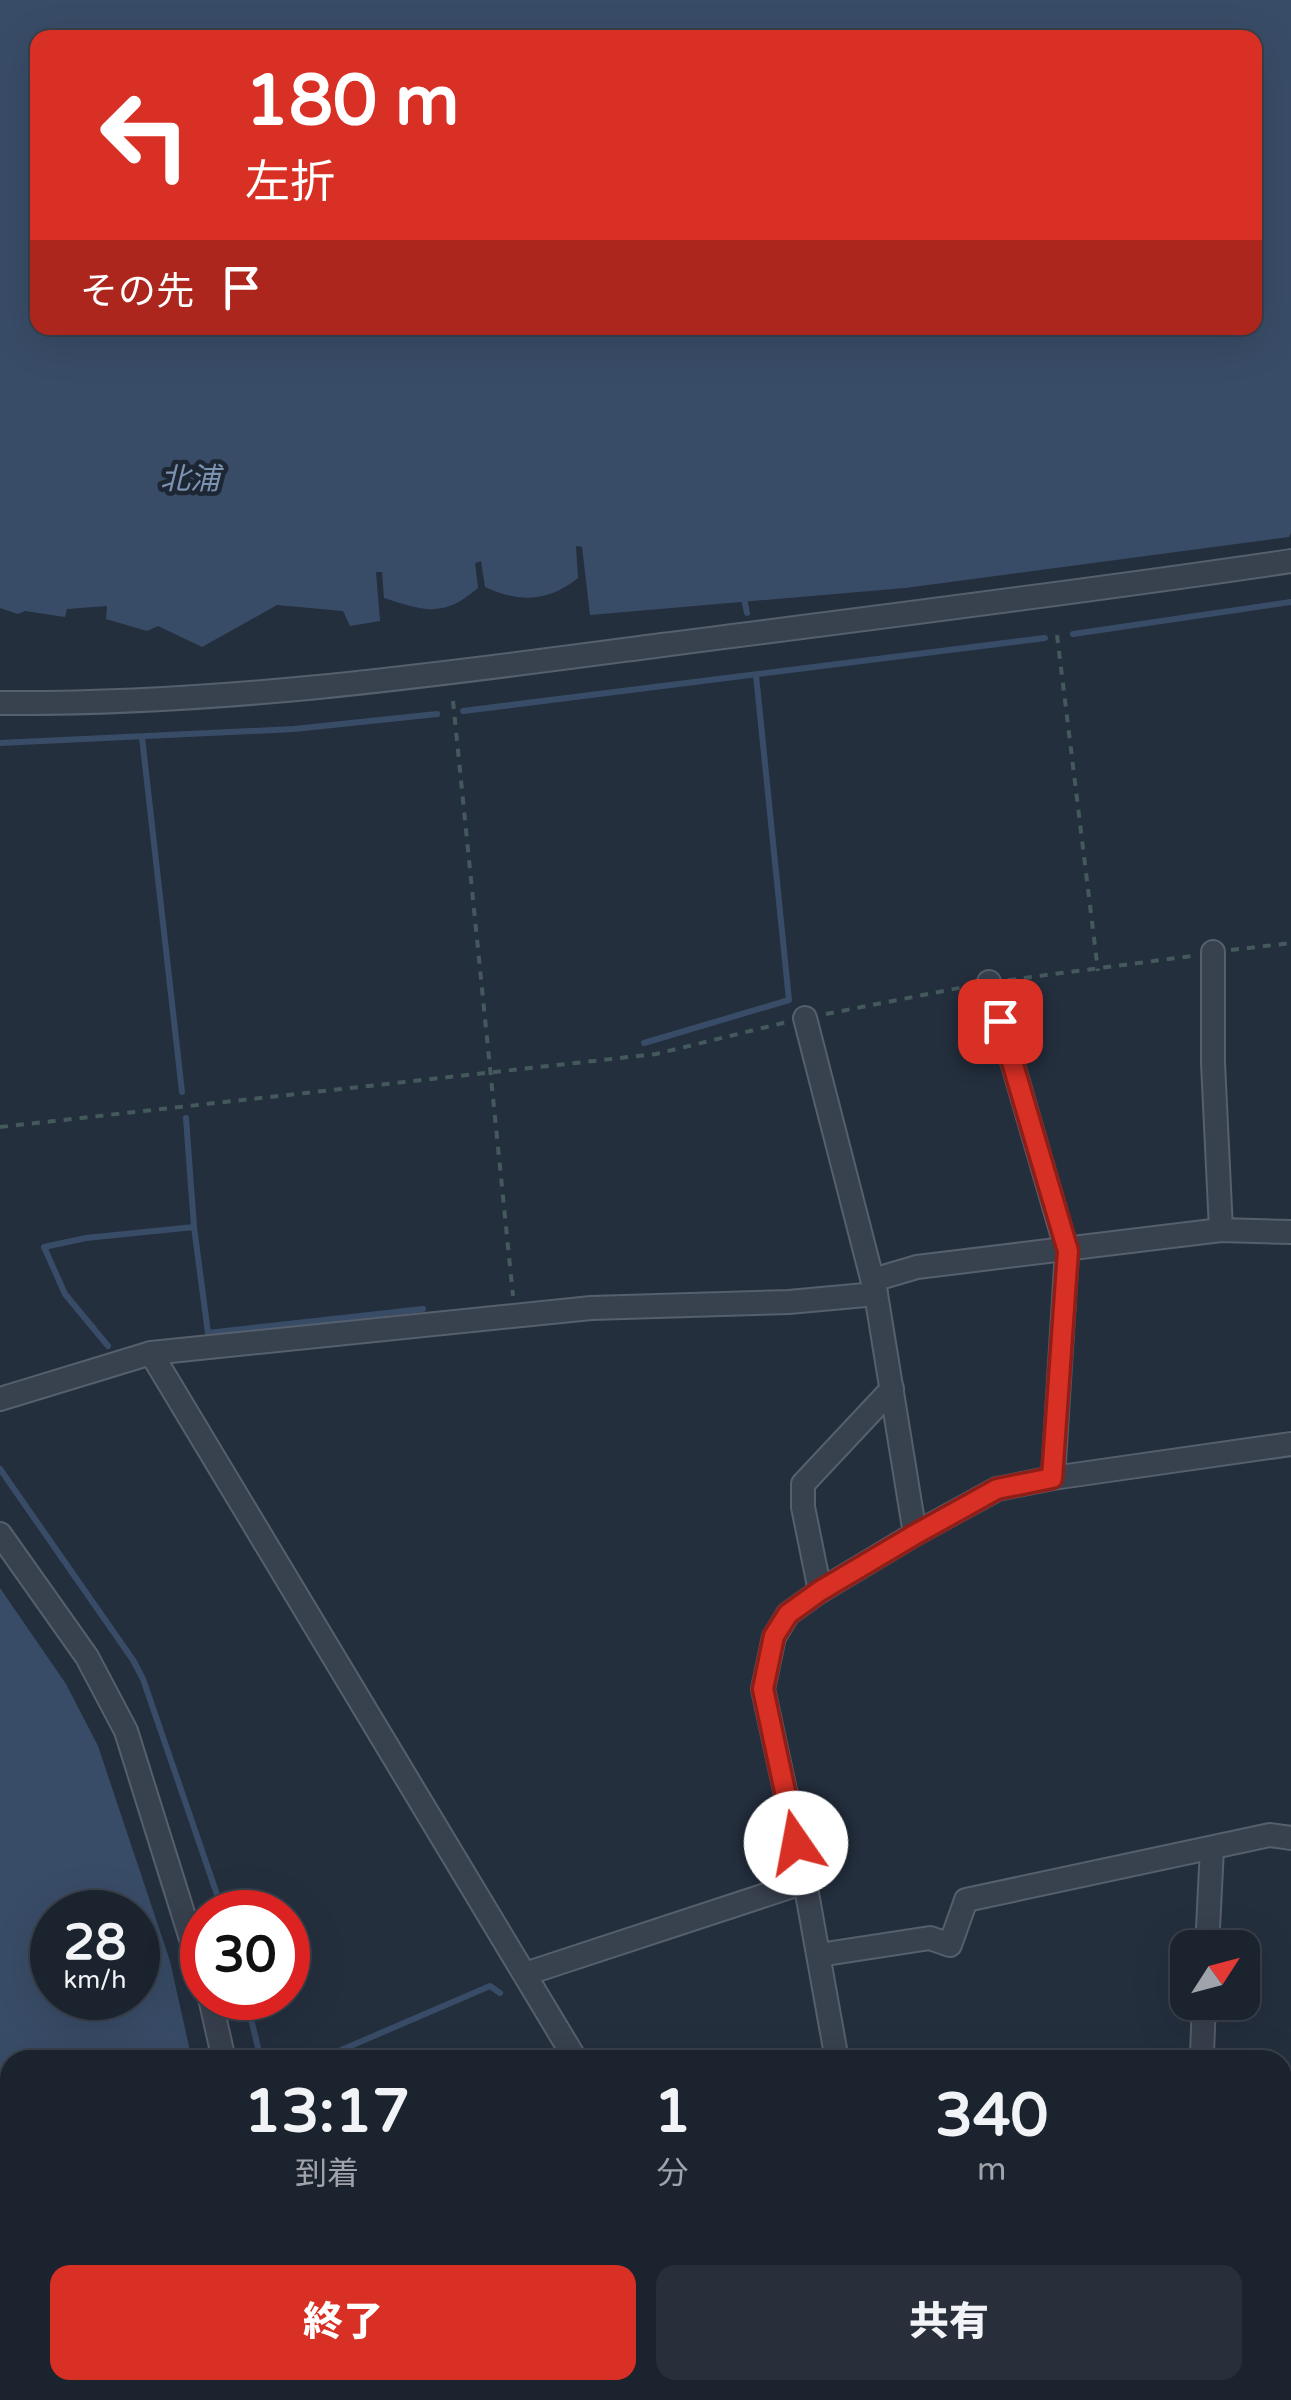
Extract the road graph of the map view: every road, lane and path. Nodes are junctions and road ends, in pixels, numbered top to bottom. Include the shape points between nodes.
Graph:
1 (1291, 561) edge
2 (1057, 635) dead end
3 (453, 701) dead end
4 (0, 703) edge
5 (1291, 943) edge
6 (1212, 952) junction
7 (1098, 970) junction
8 (989, 982) junction
9 (805, 1018) junction
10 (491, 1073) junction
11 (0, 1127) edge
12 (1222, 1230) junction
13 (1291, 1232) edge
14 (1068, 1251) junction
15 (874, 1287) junction
16 (515, 1316) junction
17 (151, 1353) junction
18 (892, 1389) junction
19 (0, 1399) edge
20 (1291, 1444) edge
21 (1052, 1478) junction
22 (0, 1534) edge
23 (916, 1534) junction
24 (820, 1591) junction
25 (1291, 1838) edge
26 (1212, 1848) junction
27 (805, 1882) junction
28 (180, 1904) edge
29 (1208, 1930) edge
30 (819, 1955) junction
31 (525, 1974) junction
32 (215, 2020) edge
33 (1203, 2020) edge
34 (222, 2050) edge
35 (570, 2050) edge
36 (835, 2050) edge
37 (1202, 2050) edge

1 - 4 street via 330,687 83,704
2 - 7 path
3 - 10 path
5 - 6 path
6 - 7 path
6 - 12 street
7 - 8 path
8 - 9 path
8 - 14 street
9 - 10 path via 656,1054
9 - 15 street
10 - 11 path
10 - 16 path
12 - 13 street
12 - 14 street
14 - 15 street via 917,1268
14 - 21 street
15 - 16 street via 789,1302
15 - 18 street
16 - 17 street
17 - 19 street
17 - 31 street
18 - 23 street
18 - 24 street via 804,1484
20 - 21 street
21 - 23 street via 997,1489
22 - 28 street via 87,1657 126,1731
23 - 24 street
24 - 27 street via 788,1614 774,1636 763,1689
25 - 26 street
26 - 29 street
26 - 30 street via 966,1900 950,1945 930,1938
27 - 30 street
27 - 31 street
30 - 36 street
31 - 35 street
32 - 34 street
33 - 37 street

